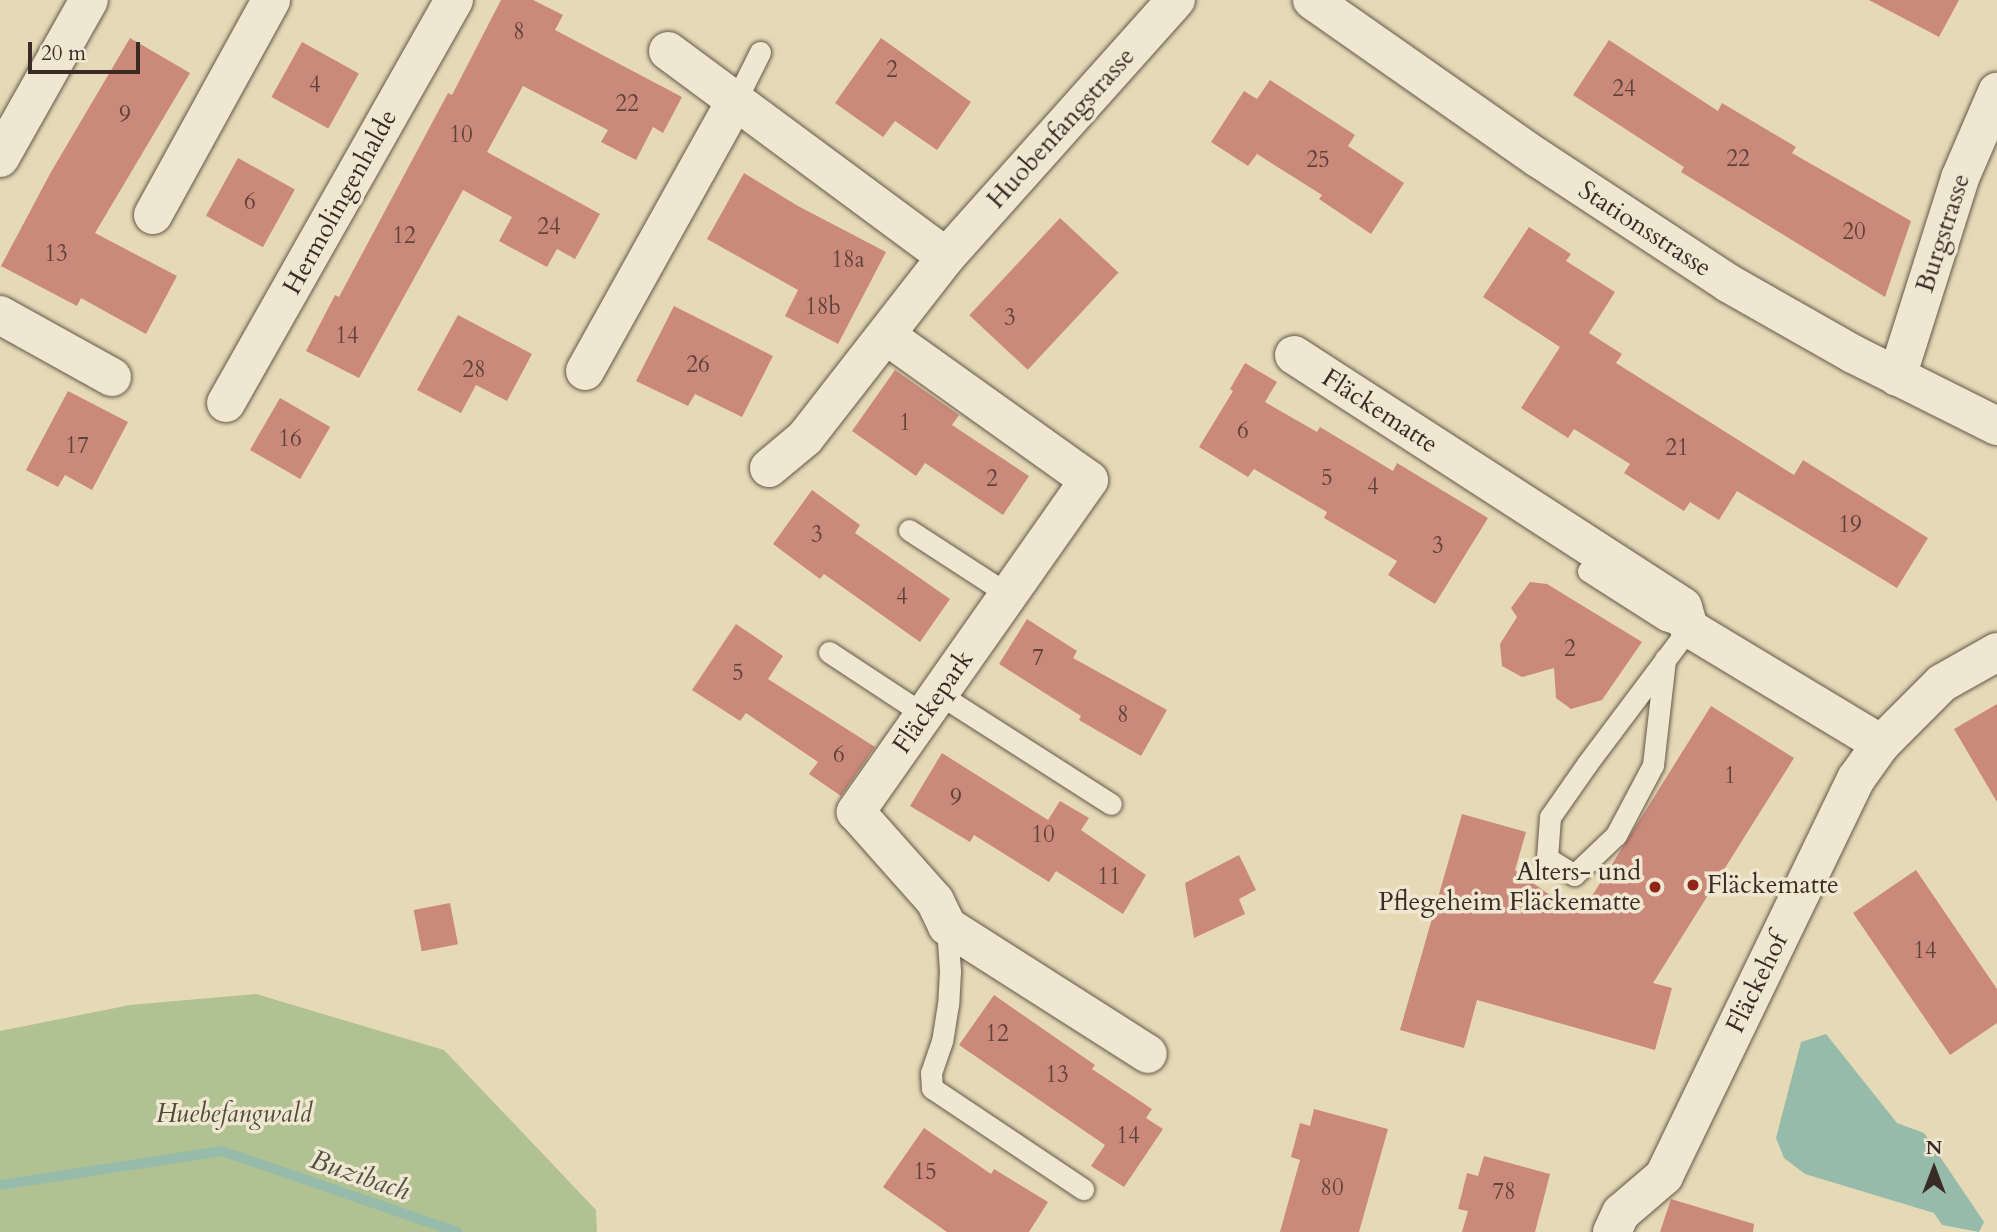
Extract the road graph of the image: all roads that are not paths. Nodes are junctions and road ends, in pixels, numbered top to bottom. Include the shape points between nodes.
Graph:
1 (89, 0) edge
2 (271, 0) edge
3 (454, 0) edge
4 (1176, 0) edge
5 (1312, 0) edge
6 (668, 51) dead end
7 (760, 52) dead end
8 (1997, 92) edge
9 (735, 102) junction
10 (0, 158) edge
11 (153, 215) dead end
12 (946, 257) junction
13 (0, 315) edge
14 (887, 336) junction
15 (1294, 355) dead end
16 (585, 371) dead end
17 (112, 377) dead end
18 (1897, 377) junction
19 (226, 403) dead end
20 (1997, 426) edge
21 (769, 468) dead end
22 (909, 530) dead end
23 (1588, 571) dead end
24 (1009, 595) junction
25 (1689, 628) junction
26 (829, 652) dead end
27 (1997, 652) edge
28 (1665, 659) junction
29 (932, 704) junction
30 (1881, 744) junction
31 (1111, 804) dead end
32 (947, 926) junction
33 (1148, 1054) dead end
34 (1083, 1189) dead end
35 (1612, 1232) edge

1 - 10 street
2 - 11 street
3 - 19 street, Hermolingenhalde
4 - 12 street, Huobenfangstrasse
5 - 18 street, Stationsstrasse via 1727,284
6 - 9 street
7 - 9 lane
8 - 18 street, Burgstrasse via 1960,178
9 - 12 street
9 - 16 street
12 - 14 street, Huobenfangstrasse
13 - 17 street
14 - 21 street, Huobenfangstrasse via 805,438
14 - 24 street, Fläckepark via 1089,480
15 - 25 street, Fläckematte via 1683,607
18 - 20 street, Stationsstrasse
22 - 24 lane
23 - 25 lane via 1665,620
24 - 29 street, Fläckepark
25 - 28 lane
25 - 30 street, Fläckematte
26 - 29 lane
27 - 30 street, Fläckehof via 1942,683
28 - 28 lane via 1550,817 1547,858 1573,875 1616,835 1653,765
29 - 31 lane
29 - 32 street, Fläckepark via 856,812 935,901
30 - 35 street, Fläckehof via 1856,779 1664,1176 1621,1213
32 - 33 street, Fläckepark
32 - 34 lane via 948,1004 931,1073 932,1088

